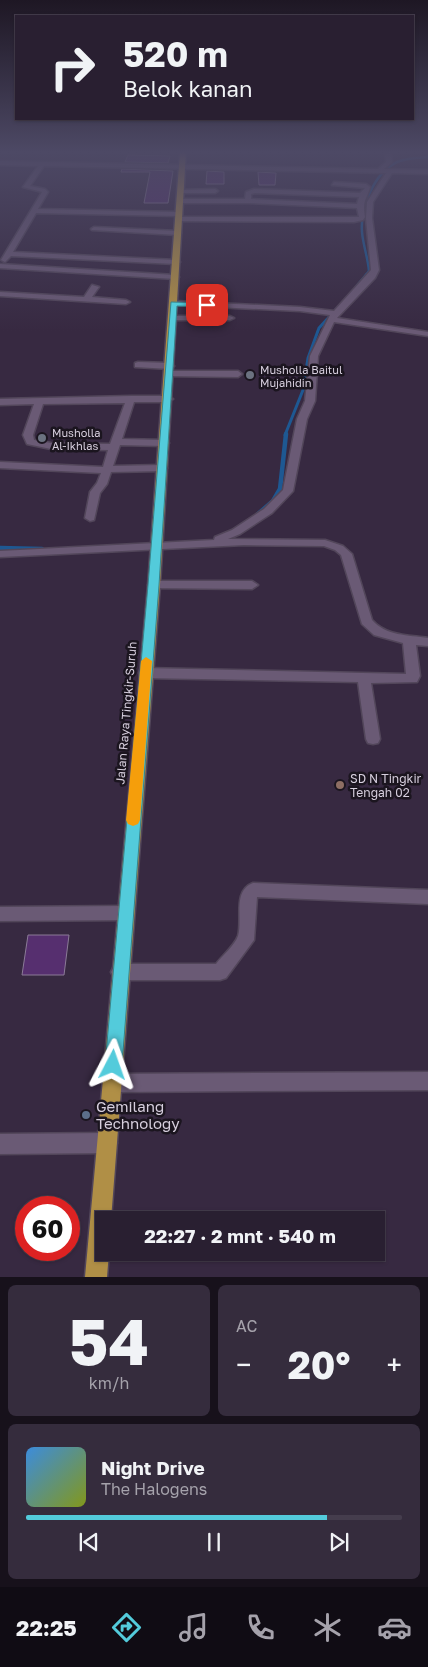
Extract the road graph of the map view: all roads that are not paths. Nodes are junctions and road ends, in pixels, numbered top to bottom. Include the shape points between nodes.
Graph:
1 (34, 211) edge
2 (48, 212) edge
3 (179, 212) edge
4 (329, 212) edge
5 (362, 212) edge
6 (366, 212) edge
7 (179, 217) junction
8 (330, 220) junction
9 (94, 229) dead end
10 (178, 233) junction
11 (6, 255) edge
12 (107, 259) junction
13 (176, 262) junction
14 (1, 267) edge
15 (97, 273) junction
16 (175, 277) junction
17 (95, 287) dead end
18 (0, 294) edge
19 (86, 300) junction
20 (126, 302) dead end
21 (174, 303) junction
22 (332, 315) junction
23 (173, 318) junction
24 (230, 318) dead end
25 (428, 334) edge
26 (138, 365) dead end
27 (170, 370) junction
28 (238, 374) dead end
29 (131, 399) junction
30 (168, 399) junction
31 (0, 402) edge
32 (39, 402) junction
33 (164, 442) junction
34 (115, 444) junction
35 (0, 465) edge
36 (162, 468) junction
37 (107, 470) junction
38 (90, 518) dead end
39 (208, 543) junction
40 (156, 545) junction
41 (0, 554) edge
42 (154, 585) junction
43 (252, 585) dead end
44 (409, 639) junction
45 (428, 642) edge
46 (145, 673) junction
47 (364, 678) junction
48 (373, 739) dead end
49 (428, 897) edge
50 (126, 913) junction
51 (0, 914) edge
52 (120, 972) junction
53 (428, 1081) edge
54 (112, 1083) junction
55 (107, 1143) junction
56 (0, 1144) edge
57 (96, 1277) edge

1 - 11 street
2 - 7 street
3 - 7 main road, Jalan Raya Tingkir-Suruh
4 - 8 street
5 - 8 street via 361,219
6 - 22 street via 375,270
7 - 8 street
7 - 10 main road, Jalan Raya Tingkir-Suruh
9 - 10 street
10 - 13 main road, Jalan Raya Tingkir-Suruh
11 - 12 street
11 - 14 street
12 - 13 street
12 - 15 street
13 - 16 main road, Jalan Raya Tingkir-Suruh
14 - 15 street
15 - 16 street
16 - 21 main road, Jalan Raya Tingkir-Suruh
17 - 19 street
18 - 19 street
19 - 20 street
21 - 22 street
21 - 23 main road, Jalan Raya Tingkir-Suruh
22 - 25 street
22 - 39 street via 314,356 310,401 302,419 288,491 268,511 236,532
23 - 24 street
23 - 27 main road, Jalan Raya Tingkir-Suruh
26 - 27 street
27 - 28 street
27 - 30 main road, Jalan Raya Tingkir-Suruh
29 - 30 street
29 - 32 street
29 - 34 street
30 - 33 main road, Jalan Raya Tingkir-Suruh
31 - 32 street
32 - 34 street via 28,435 30,442 51,446
33 - 34 street
33 - 36 main road, Jalan Raya Tingkir-Suruh
34 - 37 street
35 - 37 street
36 - 37 street
36 - 40 main road, Jalan Raya Tingkir-Suruh
37 - 38 street via 102,484 94,492
39 - 40 street
39 - 44 street via 306,542 339,548 346,554 370,627 376,632
40 - 41 street
40 - 42 main road, Jalan Raya Tingkir-Suruh
42 - 43 street
42 - 46 main road, Jalan Raya Tingkir-Suruh
44 - 45 street
44 - 47 street via 413,678
46 - 47 street
46 - 50 main road, Jalan Raya Tingkir-Suruh
47 - 48 street
49 - 52 street via 252,890 249,894 246,940 220,972
50 - 51 street
50 - 52 main road, Jalan Raya Tingkir-Suruh
52 - 54 main road, Jalan Raya Tingkir-Suruh
53 - 54 street
54 - 55 main road, Jalan Raya Tingkir-Suruh
55 - 56 street
55 - 57 main road, Jalan Raya Tingkir-Suruh

